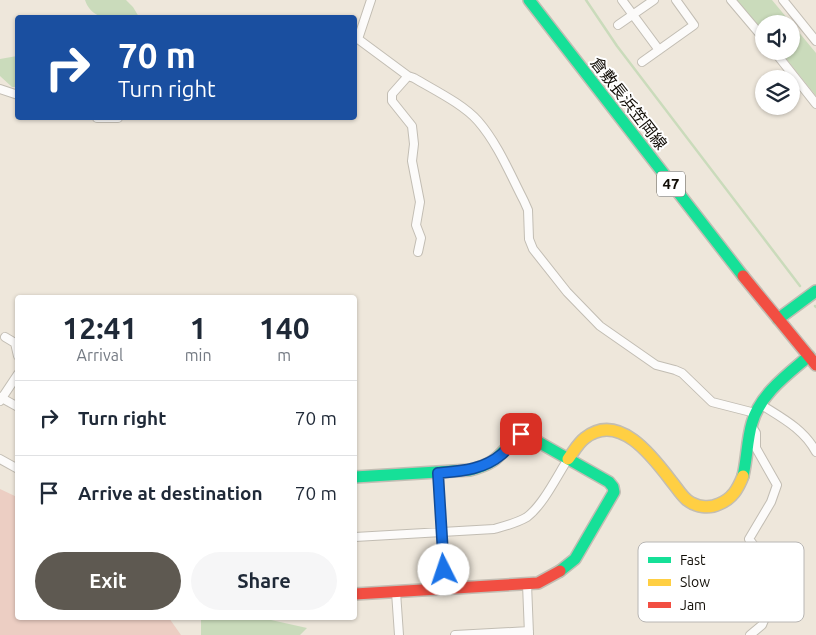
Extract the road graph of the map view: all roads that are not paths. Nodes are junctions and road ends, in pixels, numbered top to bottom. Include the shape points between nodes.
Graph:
1 (371, 0) edge
2 (529, 0) edge
3 (622, 0) edge
4 (654, 0) edge
5 (676, 0) edge
6 (731, 0) edge
7 (783, 0) edge
8 (633, 15) junction
9 (618, 26) dead end
10 (755, 28) edge
11 (357, 36) edge
12 (357, 40) edge
13 (816, 41) edge
14 (659, 50) junction
15 (781, 60) edge
16 (642, 62) dead end
17 (408, 76) junction
18 (0, 89) edge
19 (15, 94) edge
20 (816, 104) edge
21 (418, 252) dead end
22 (816, 292) edge
23 (778, 319) junction
24 (5, 337) dead end
25 (15, 343) edge
26 (812, 360) edge
27 (15, 378) edge
28 (1, 398) edge
29 (15, 405) edge
30 (758, 408) junction
31 (751, 426) junction
32 (816, 452) edge
33 (0, 459) edge
34 (568, 459) junction
35 (15, 467) edge
36 (438, 473) junction
37 (357, 477) edge
38 (441, 532) junction
39 (357, 537) edge
40 (751, 542) edge
41 (527, 584) junction
42 (445, 588) junction
43 (396, 592) junction
44 (357, 594) edge
45 (763, 622) edge
46 (529, 633) edge
47 (399, 635) edge
48 (455, 635) edge
49 (750, 635) edge

1 - 11 street
2 - 23 street, 倉敷長浜笠岡線 / 47
3 - 8 street
4 - 8 street
5 - 14 street via 694,24
6 - 10 street
7 - 13 street
8 - 9 street
8 - 14 street
12 - 17 street
14 - 16 street
15 - 20 street
17 - 21 street via 392,94 392,101 412,126 412,161 420,202 416,225 421,238
17 - 30 street via 478,121 496,147 528,210 529,239 533,249 567,292 600,326 656,365 682,373 712,402
18 - 19 street
22 - 23 street
23 - 26 street, 倉敷長浜笠岡線 / 47
24 - 25 street
26 - 30 street
27 - 28 street
28 - 29 street
30 - 31 street
30 - 32 street via 800,430
31 - 34 street via 738,491 724,504 715,506 699,506 686,499 641,445 622,432 592,433
31 - 40 street via 756,433 756,448 777,485 749,539
33 - 35 street
34 - 36 street via 521,434 485,466
34 - 38 street via 527,517 494,529
34 - 41 street via 609,482 614,492 575,559 551,578
36 - 37 street
36 - 38 street
38 - 39 street
38 - 42 street
41 - 42 street
41 - 46 street
42 - 43 street
43 - 44 street
43 - 47 street
45 - 49 street
46 - 48 street

